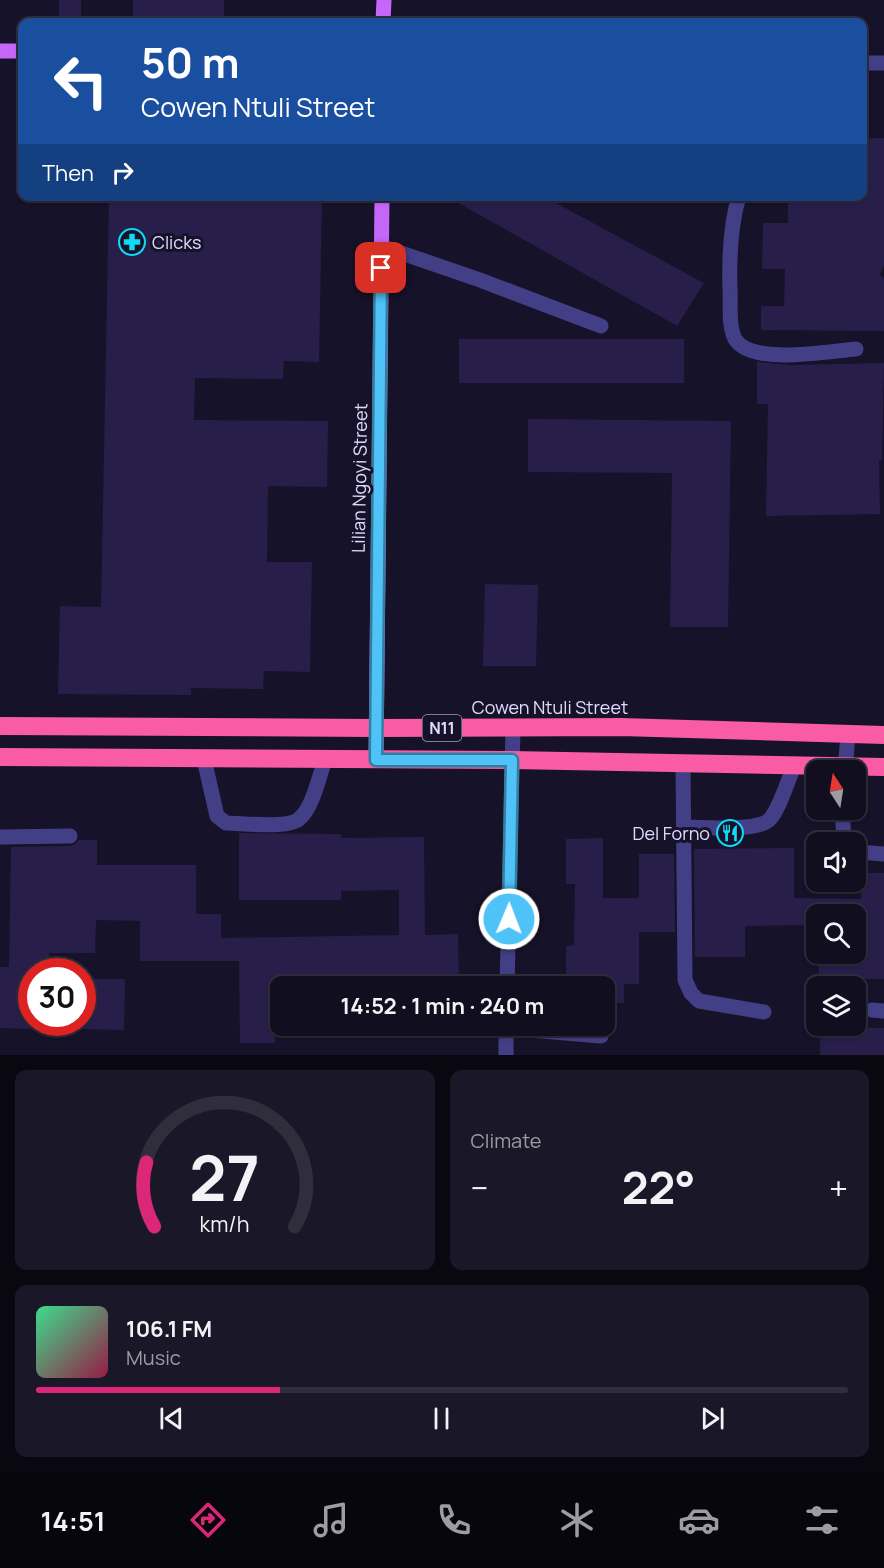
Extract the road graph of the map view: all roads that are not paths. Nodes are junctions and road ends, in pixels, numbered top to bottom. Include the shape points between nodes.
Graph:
1 (384, 0) edge
2 (383, 18) edge
3 (0, 51) edge
4 (18, 51) edge
5 (867, 63) edge
6 (884, 63) edge
7 (382, 201) edge
8 (738, 201) edge
9 (381, 246) junction
10 (601, 326) dead end
11 (856, 349) dead end
12 (0, 726) edge
13 (376, 728) junction
14 (513, 728) junction
15 (848, 734) junction
16 (884, 735) edge
17 (0, 758) edge
18 (204, 759) junction
19 (325, 760) junction
20 (376, 760) junction
21 (512, 760) junction
22 (846, 760) edge
23 (683, 763) junction
24 (795, 764) junction
25 (806, 765) edge
26 (866, 767) edge
27 (884, 767) edge
28 (685, 827) junction
29 (70, 836) dead end
30 (0, 837) edge
31 (866, 853) edge
32 (884, 854) edge
33 (507, 976) edge
34 (764, 1012) dead end
35 (506, 1036) edge
36 (506, 1055) edge

1 - 2 main road
3 - 4 main road
5 - 6 street
7 - 9 main road, Lilian Ngoyi Street
8 - 11 street via 729,267 736,341 773,356
9 - 10 street
9 - 13 main road, Lilian Ngoyi Street
12 - 13 highway, Cowen Ntuli Street / N11
13 - 14 highway, Cowen Ntuli Street / N11
13 - 20 main road, Lilian Ngoyi Street
14 - 15 highway, Cowen Ntuli Street / N11
14 - 21 street
15 - 16 highway, Cowen Ntuli Street / N11
15 - 22 street
17 - 18 highway, N11
18 - 19 highway, N11
18 - 19 street via 221,820 287,824 303,814
19 - 20 highway, N11
20 - 21 highway, N11
21 - 23 highway, N11
21 - 33 street
23 - 24 highway, N11
23 - 28 street
24 - 25 highway, N11
24 - 28 street via 768,821 755,826
26 - 27 highway, N11
28 - 34 street via 685,981 690,993 699,1001
29 - 30 street
31 - 32 street
35 - 36 street

